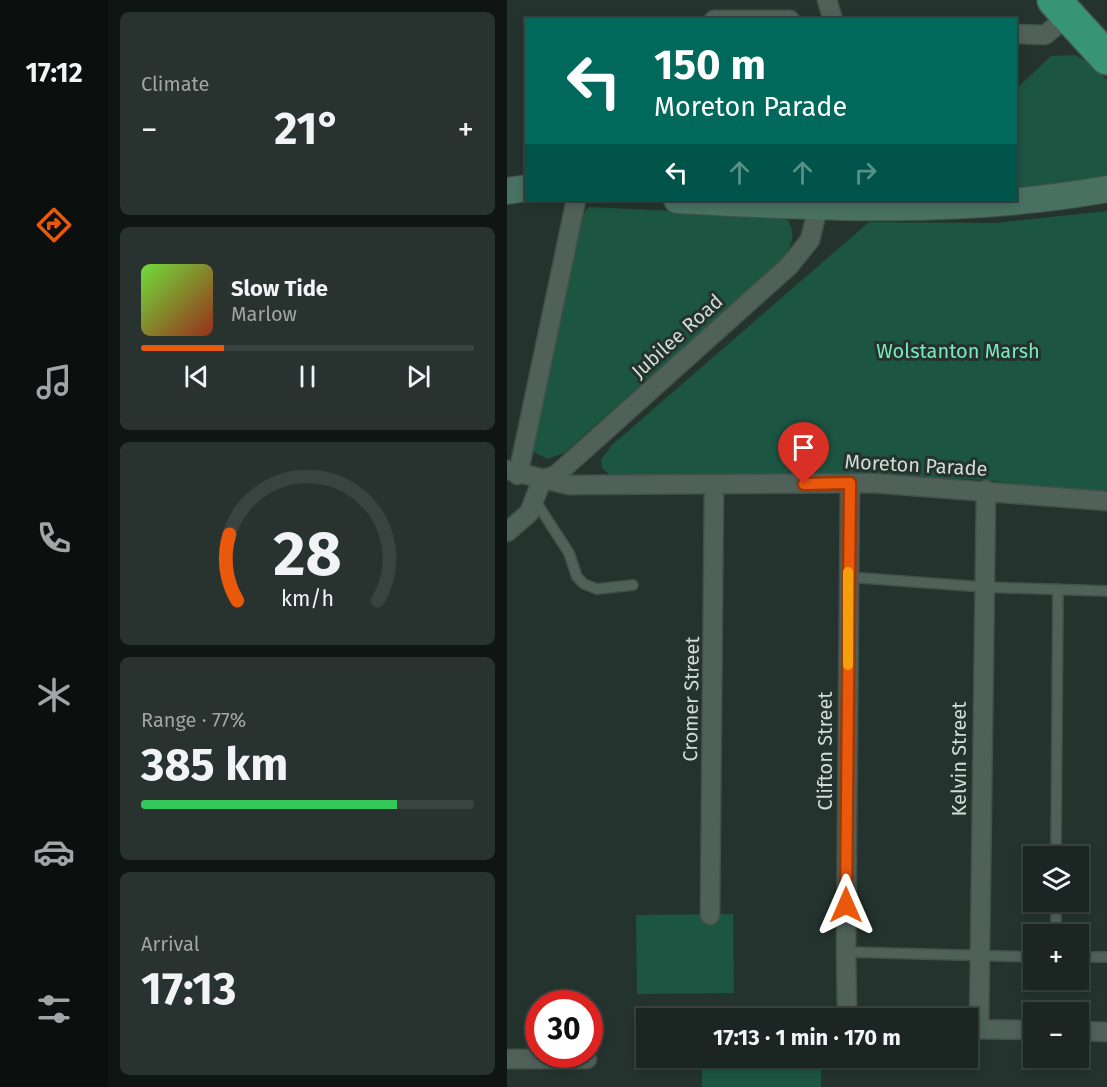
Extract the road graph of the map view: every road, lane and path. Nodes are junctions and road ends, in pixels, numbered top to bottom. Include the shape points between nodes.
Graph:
1 (827, 0) edge
2 (1061, 8) edge
3 (832, 18) edge
4 (1017, 37) edge
5 (1107, 58) edge
6 (525, 188) edge
7 (1107, 189) edge
8 (507, 191) edge
9 (576, 201) edge
10 (697, 201) edge
11 (818, 207) junction
12 (512, 473) edge
13 (542, 480) junction
14 (861, 483) junction
15 (714, 484) junction
16 (986, 490) junction
17 (534, 499) junction
18 (1107, 501) edge
19 (507, 532) edge
20 (848, 577) junction
21 (633, 585) dead end
22 (983, 587) junction
23 (1058, 589) junction
24 (1107, 591) edge
25 (1056, 846) edge
26 (710, 915) dead end
27 (846, 952) junction
28 (981, 955) junction
29 (1023, 957) edge
30 (1089, 957) edge
31 (1107, 957) edge
32 (847, 1008) edge
33 (975, 1008) edge
34 (978, 1029) edge
35 (1023, 1030) edge
36 (1089, 1031) edge
37 (1107, 1032) edge
38 (507, 1059) edge
39 (525, 1059) edge

1 - 3 street
2 - 4 street via 1045,34
2 - 5 highway
6 - 8 main road
7 - 11 main road via 1050,200 982,206
9 - 12 street
10 - 11 main road
11 - 13 street, Jubilee Road via 810,240 795,261 556,475
12 - 13 street, Moreton Parade
13 - 15 street, Moreton Parade via 587,486
13 - 17 street
14 - 15 street, Moreton Parade
14 - 16 street, Moreton Parade
14 - 20 street, Clifton Street
15 - 26 street, Cromer Street
16 - 18 street, Moreton Parade
16 - 22 street, Kelvin Street
17 - 19 street via 528,513
17 - 21 lane via 584,584 597,589
20 - 22 lane
20 - 27 street, Clifton Street
22 - 23 lane
22 - 28 street, Kelvin Street
23 - 24 lane
23 - 25 lane
27 - 28 lane
27 - 32 street, Clifton Street
28 - 29 lane
28 - 33 street, Kelvin Street
30 - 31 lane
34 - 35 street
36 - 37 street
38 - 39 street

